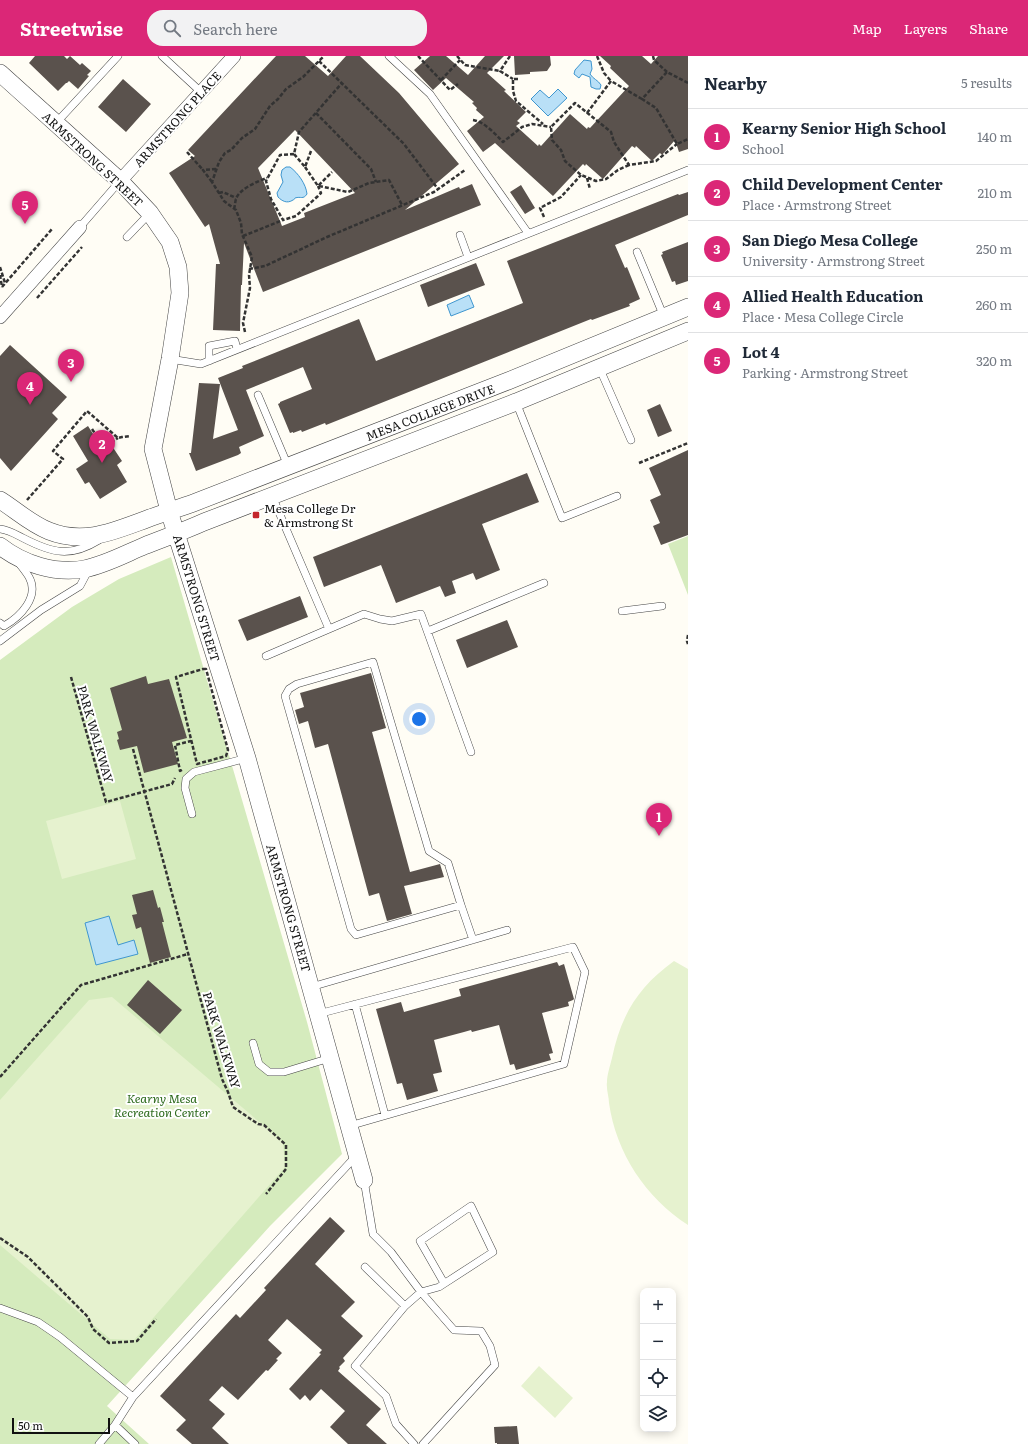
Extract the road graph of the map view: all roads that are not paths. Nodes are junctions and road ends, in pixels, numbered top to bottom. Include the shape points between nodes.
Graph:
1 (118, 56) edge
2 (162, 56) edge
3 (234, 56) edge
4 (389, 56) edge
5 (0, 73) edge
6 (201, 92) junction
7 (56, 124) junction
8 (688, 170) edge
9 (120, 182) junction
10 (150, 213) junction
11 (80, 227) joint
12 (528, 233) junction
13 (460, 235) dead end
14 (127, 237) dead end
15 (637, 252) dead end
16 (468, 257) junction
17 (688, 307) edge
18 (664, 317) junction
19 (0, 318) edge
20 (688, 331) edge
21 (237, 350) junction
22 (170, 358) junction
23 (209, 361) junction
24 (599, 367) junction
25 (508, 382) junction
26 (258, 395) dead end
27 (516, 402) junction
28 (631, 440) dead end
29 (288, 467) junction
30 (272, 496) junction
31 (617, 496) dead end
32 (0, 500) edge
33 (169, 511) junction
34 (0, 529) edge
35 (111, 533) junction
36 (177, 534) junction
37 (6, 551) edge
38 (90, 567) junction
39 (544, 583) dead end
40 (662, 606) dead end
41 (622, 611) dead end
42 (0, 623) edge
43 (330, 629) junction
44 (428, 631) junction
45 (0, 641) edge
46 (266, 656) dead end
47 (471, 752) dead end
48 (247, 758) junction
49 (192, 814) dead end
50 (461, 905) junction
51 (507, 930) dead end
52 (473, 940) junction
53 (310, 987) junction
54 (355, 1004) junction
55 (318, 1014) junction
56 (253, 1043) dead end
57 (330, 1058) junction
58 (384, 1116) junction
59 (349, 1126) junction
60 (357, 1155) junction
61 (364, 1180) joint
62 (365, 1266) dead end
63 (444, 1284) junction
64 (421, 1292) junction
65 (405, 1306) junction
66 (0, 1308) edge
67 (133, 1397) junction
68 (115, 1425) junction
69 (99, 1444) edge
70 (135, 1444) edge
71 (414, 1444) edge
72 (423, 1444) edge

1 - 7 lane
2 - 6 lane
3 - 6 street, ARMSTRONG PLACE
4 - 12 lane via 430,94
5 - 7 street, ARMSTRONG STREET
6 - 9 street, ARMSTRONG PLACE
7 - 9 street, ARMSTRONG STREET
8 - 12 lane
9 - 10 street, ARMSTRONG STREET
9 - 11 lane
10 - 14 lane
10 - 22 street, ARMSTRONG STREET via 170,242 178,267 180,293
11 - 19 street
12 - 16 lane
13 - 16 lane
15 - 18 lane
16 - 21 lane
17 - 18 street, MESA COLLEGE DRIVE
18 - 25 street, MESA COLLEGE DRIVE
20 - 24 street, MESA COLLEGE DRIVE
21 - 23 lane
21 - 23 lane via 235,341 209,346
22 - 23 lane via 201,364
22 - 33 street, ARMSTRONG STREET via 153,449
24 - 27 street, MESA COLLEGE DRIVE
24 - 28 lane
25 - 27 street
25 - 29 street, MESA COLLEGE DRIVE
26 - 29 lane
27 - 30 street, MESA COLLEGE DRIVE
27 - 31 lane via 562,518
29 - 33 street, MESA COLLEGE DRIVE
30 - 36 street, MESA COLLEGE DRIVE
30 - 43 lane
32 - 35 street, MESA COLLEGE DRIVE via 39,526 64,536 96,536
33 - 35 street, MESA COLLEGE DRIVE
33 - 36 street, ARMSTRONG STREET
34 - 35 lane via 45,548 64,552 90,546
36 - 38 street, MESA COLLEGE DRIVE
36 - 48 street, ARMSTRONG STREET
37 - 38 street, MESA COLLEGE DRIVE via 31,563 54,569 77,570
37 - 42 lane via 29,577 32,588 25,609 4,626
38 - 45 lane via 80,586
39 - 44 lane
40 - 41 lane
43 - 44 lane via 364,614 392,621 422,614
43 - 46 lane
44 - 47 lane
48 - 49 lane via 194,772 186,779 185,788
48 - 53 street, ARMSTRONG STREET
50 - 50 lane via 356,934 352,929 285,696 289,689 297,684 373,662 429,851 448,863
50 - 52 lane
51 - 52 lane
52 - 53 lane
53 - 55 street, ARMSTRONG STREET
54 - 55 lane
54 - 58 lane
54 - 58 lane via 573,947 585,972 564,1064
55 - 57 street, ARMSTRONG STREET
56 - 57 lane via 260,1064 269,1072 284,1072
57 - 59 street, ARMSTRONG STREET
58 - 59 lane
59 - 60 street, ARMSTRONG STREET
60 - 61 street, ARMSTRONG STREET
60 - 67 lane
61 - 64 lane via 373,1234 391,1252
62 - 65 lane
63 - 63 lane via 493,1252 471,1206 420,1241
63 - 64 lane
64 - 65 lane
64 - 72 lane via 454,1330 481,1331 490,1346 495,1365
65 - 71 lane via 355,1366 386,1396 396,1424
66 - 67 lane via 38,1322
67 - 68 lane
68 - 69 lane
68 - 70 lane

